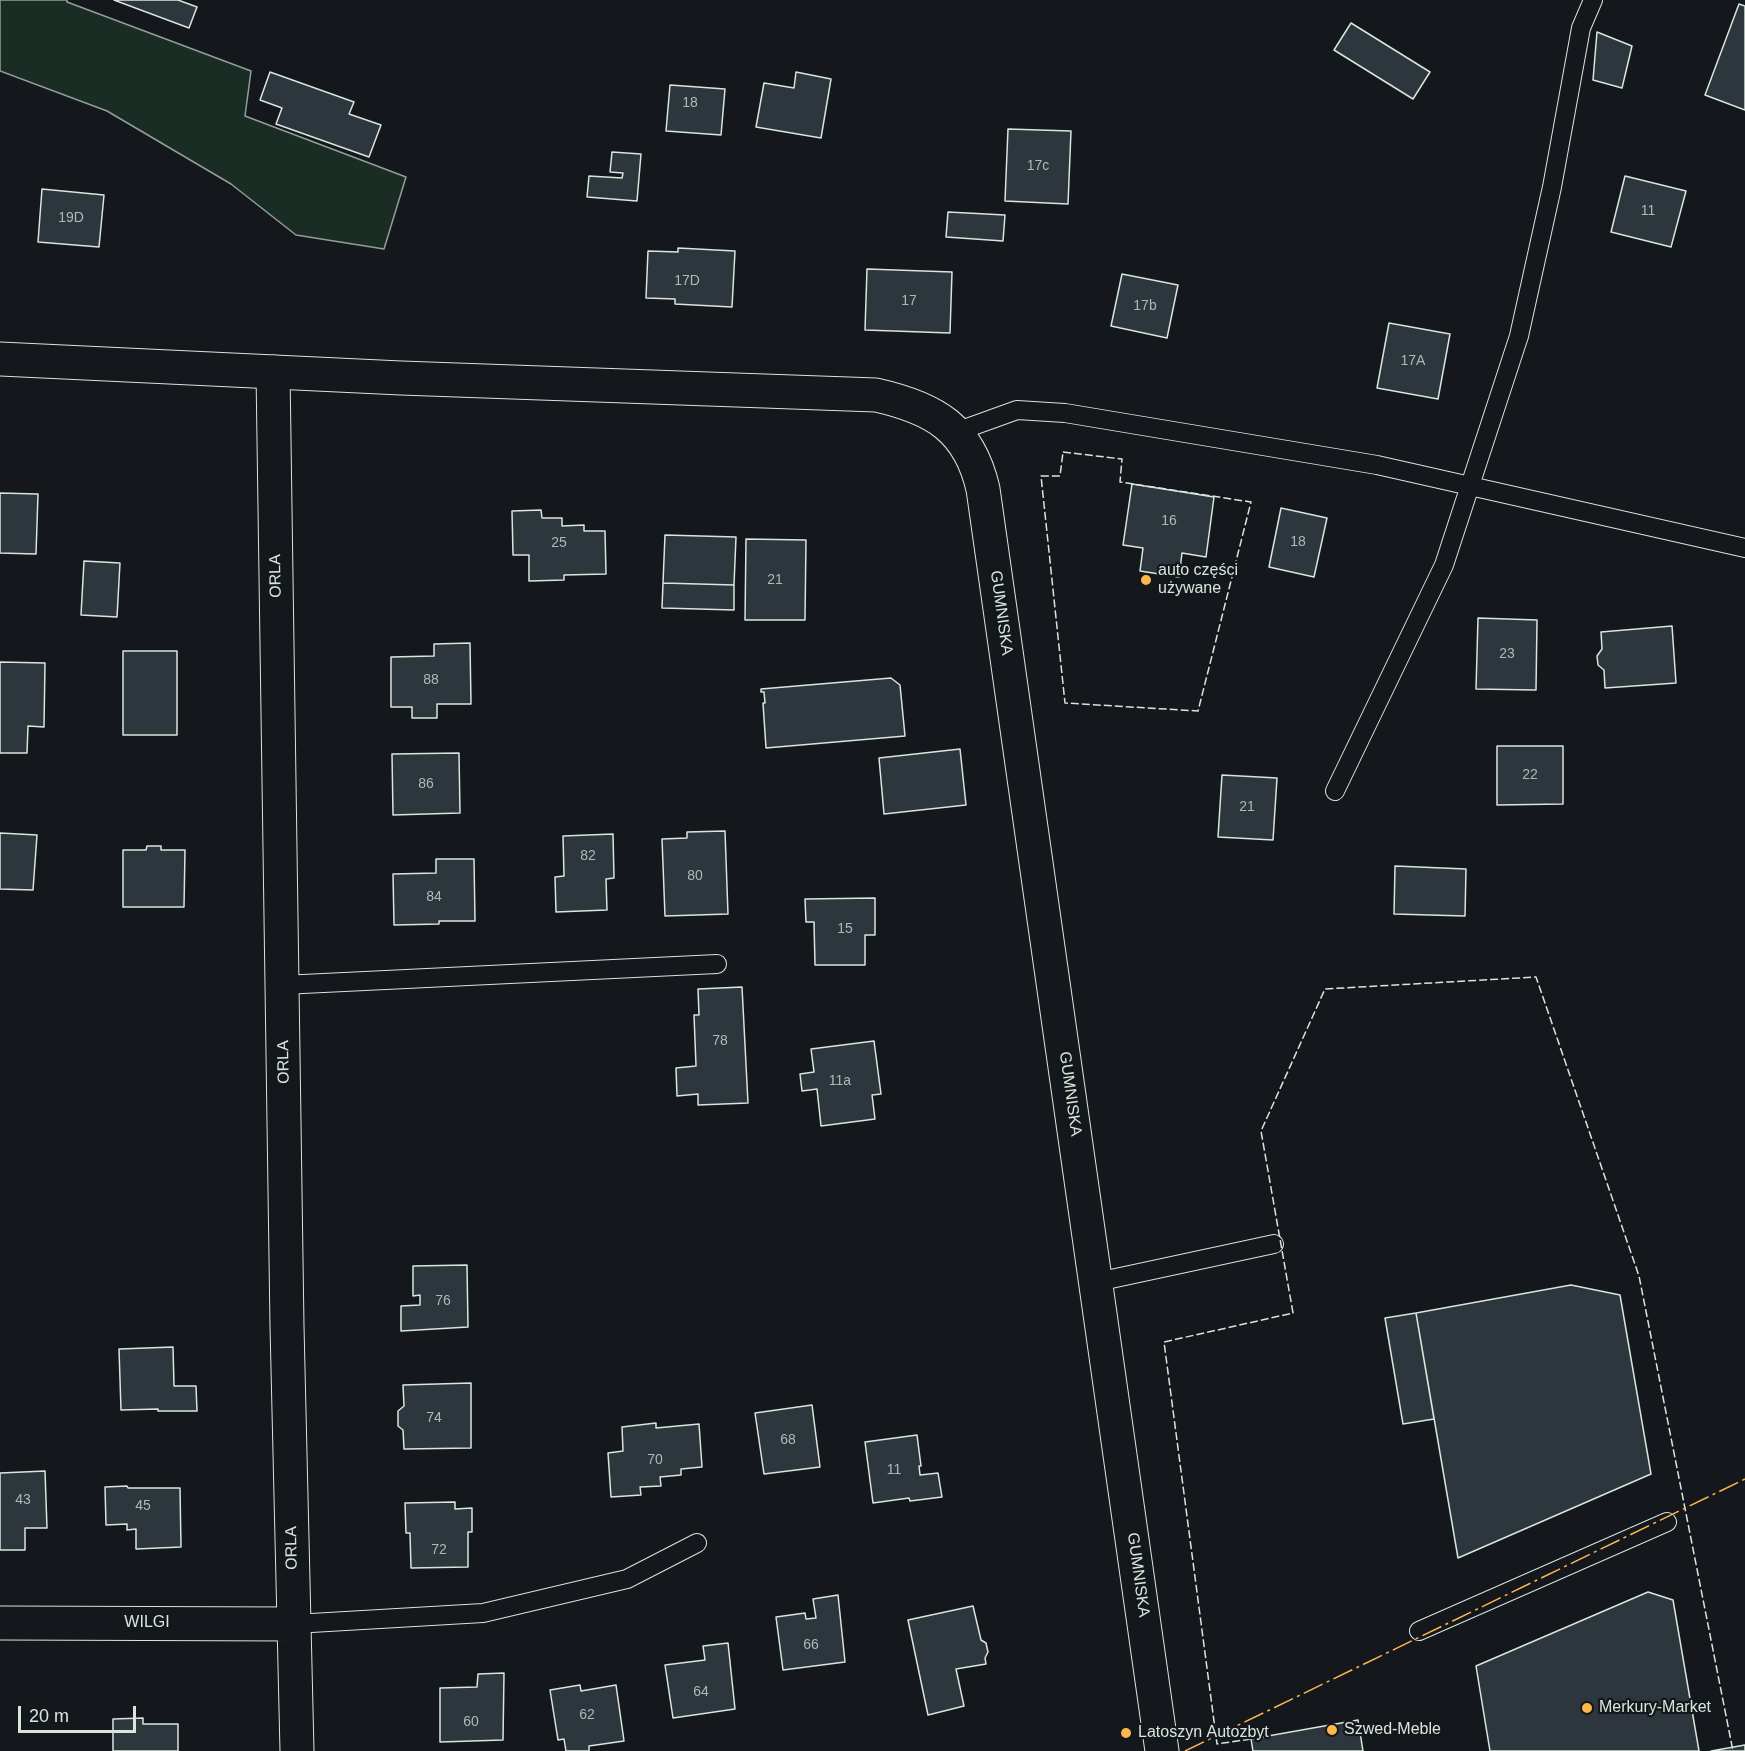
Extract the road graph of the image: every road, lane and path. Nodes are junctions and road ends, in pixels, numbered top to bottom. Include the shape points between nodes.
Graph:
1 (1593, 0) edge
2 (0, 359) edge
3 (273, 372) junction
4 (960, 437) junction
5 (1469, 486) junction
6 (1745, 548) edge
7 (1335, 791) dead end
8 (717, 964) dead end
9 (282, 985) junction
10 (1274, 1244) dead end
11 (1096, 1282) junction
12 (1667, 1522) dead end
13 (697, 1543) dead end
14 (0, 1623) edge
15 (294, 1624) junction
16 (1419, 1631) dead end
17 (297, 1751) edge
18 (1162, 1751) edge

1 - 5 lane via 1581,28 1519,336
2 - 3 street
3 - 4 street via 876,395 929,412
3 - 9 street, ORLA
4 - 5 lane via 1017,410 1065,413 1377,465
4 - 11 street, GUMNISKA via 973,456 983,489
5 - 6 lane
5 - 7 lane via 1444,565
8 - 9 lane
9 - 15 street, ORLA
10 - 11 lane
11 - 18 street, GUMNISKA
12 - 16 lane
13 - 15 lane via 627,1579 483,1613
14 - 15 street, WILGI
15 - 17 street, ORLA

